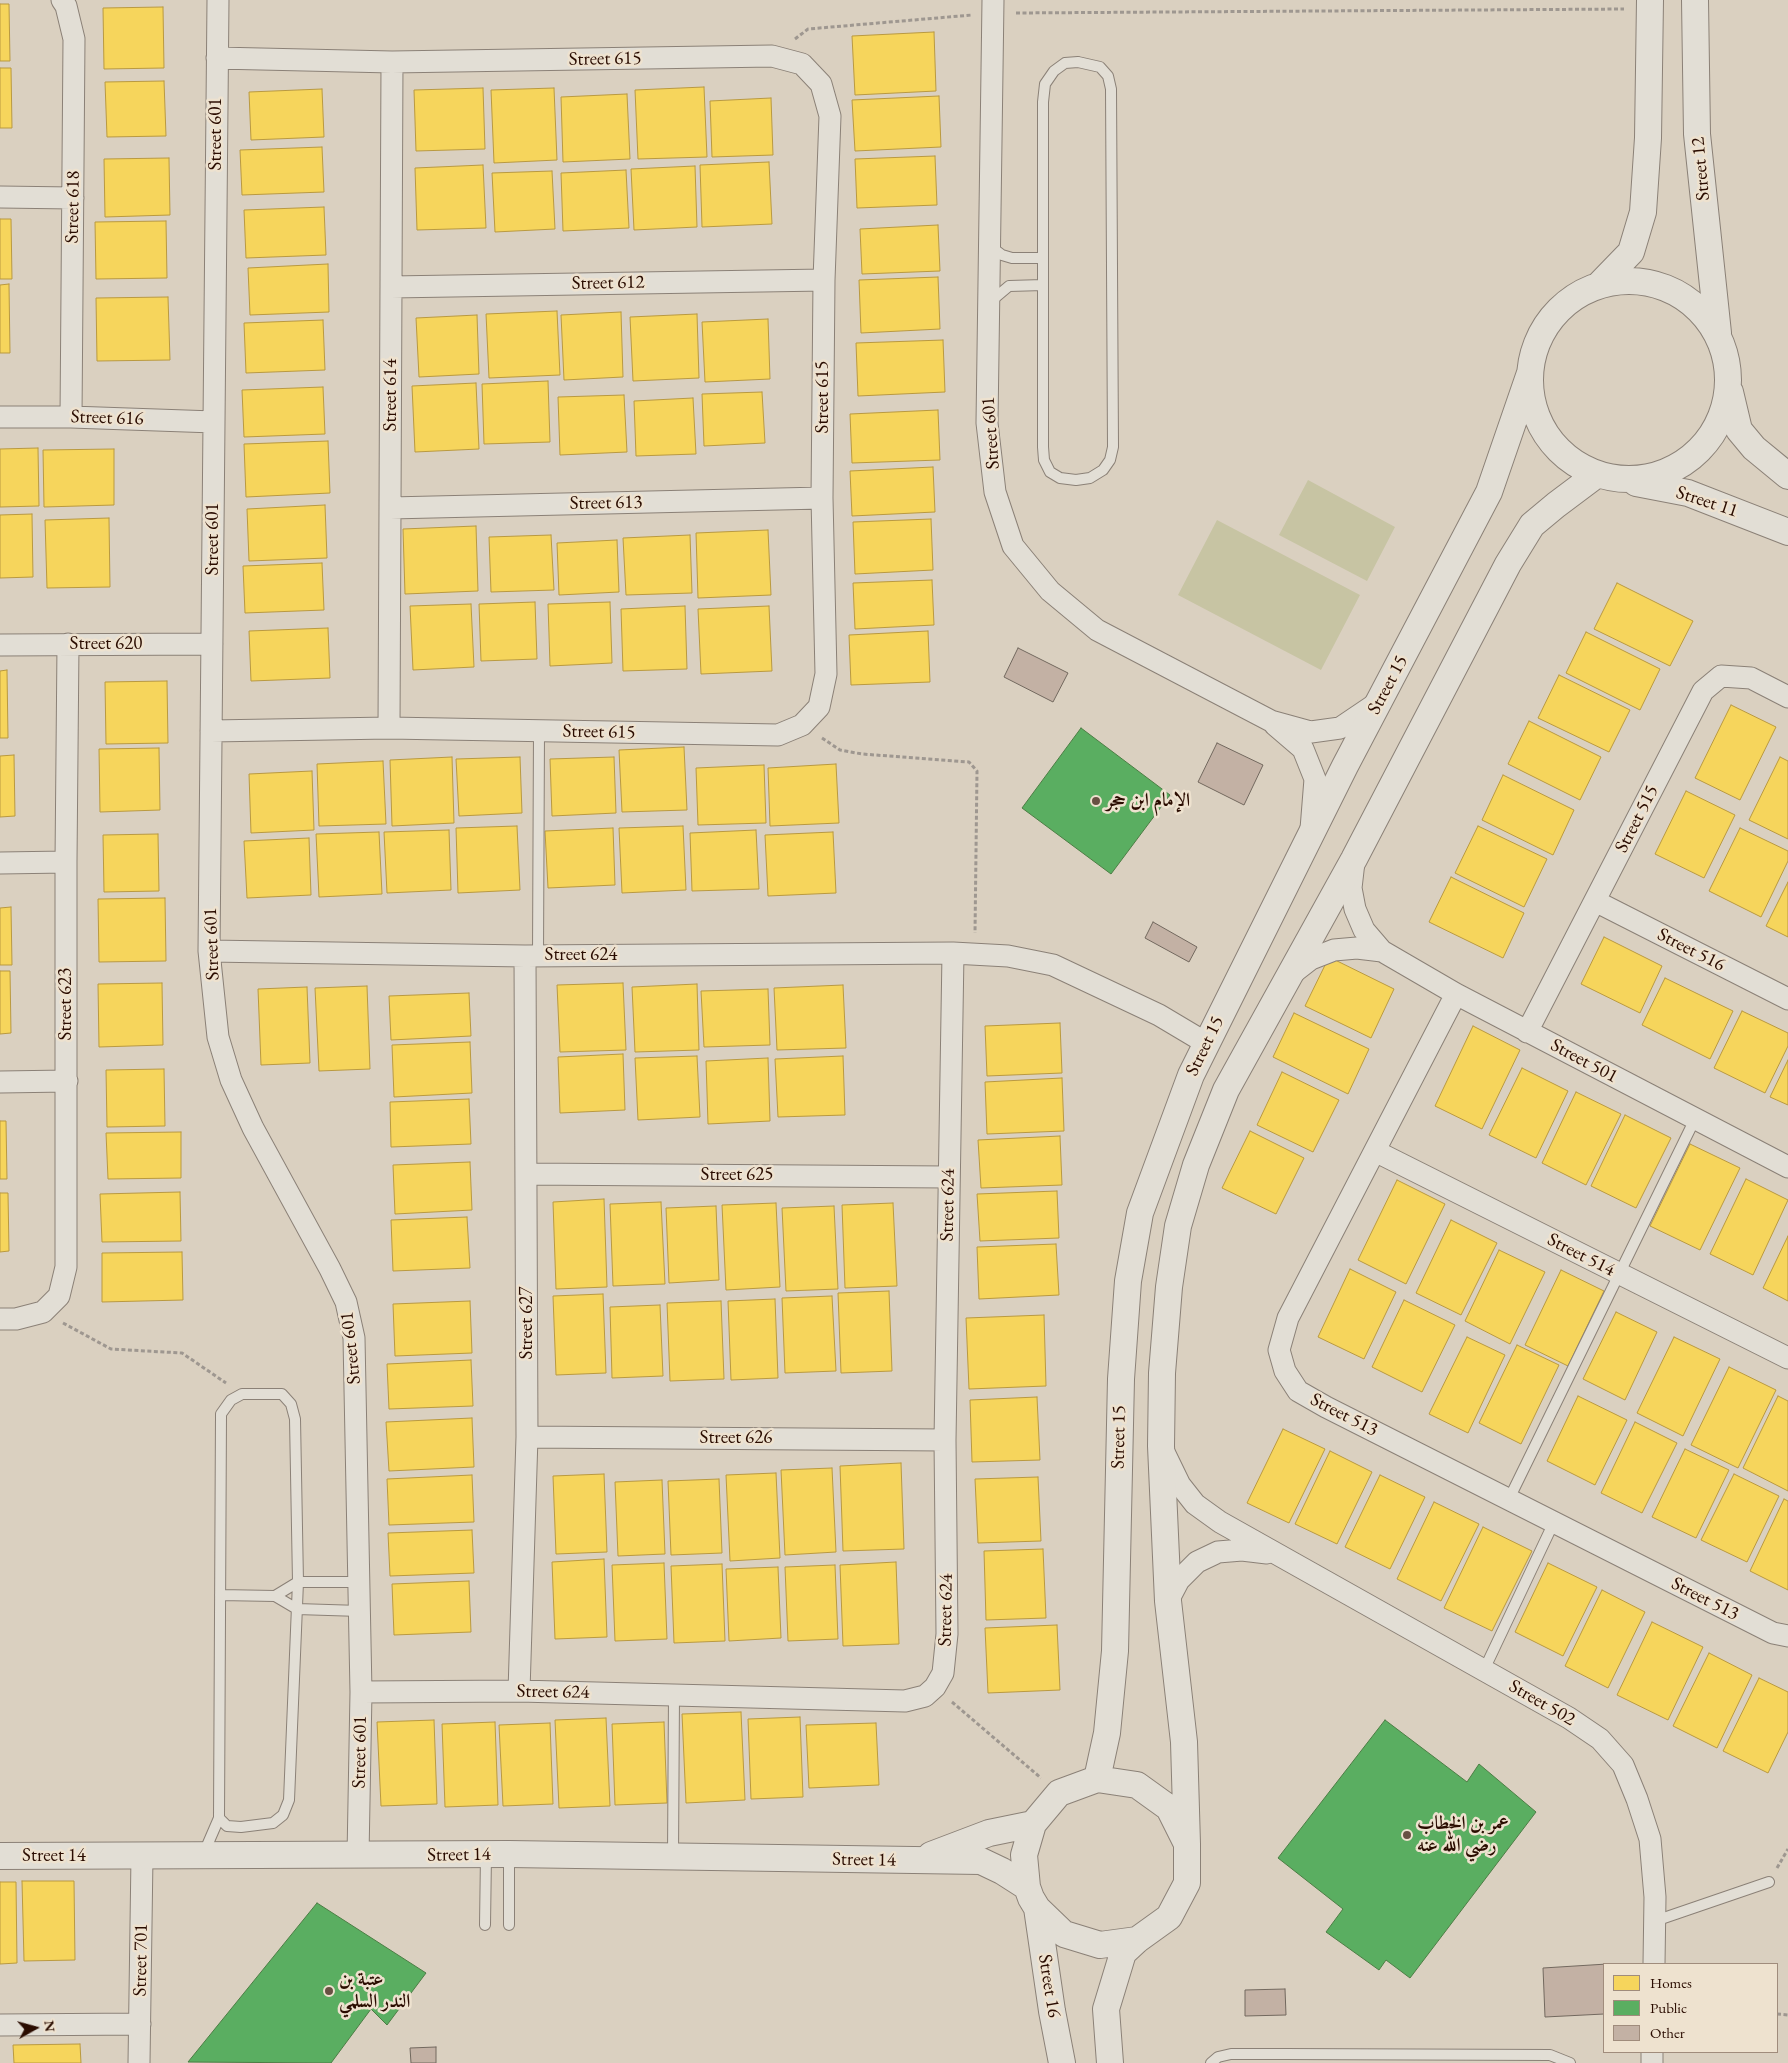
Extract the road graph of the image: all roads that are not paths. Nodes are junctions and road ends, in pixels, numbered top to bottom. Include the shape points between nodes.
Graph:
1 (62, 0) edge
2 (218, 0) edge
3 (1696, 0) edge
4 (1650, 4) edge
5 (993, 7) edge
6 (217, 58) junction
7 (392, 62) junction
8 (0, 197) edge
9 (73, 198) junction
10 (990, 246) junction
11 (1043, 258) junction
12 (824, 280) junction
13 (1043, 285) junction
14 (1599, 286) junction
15 (392, 287) junction
16 (989, 304) junction
17 (1718, 337) junction
18 (1530, 373) junction
19 (1728, 387) junction
20 (0, 417) edge
21 (71, 417) junction
22 (214, 422) junction
23 (1596, 475) junction
24 (1788, 476) edge
25 (1623, 480) junction
26 (822, 498) junction
27 (390, 508) junction
28 (1788, 532) edge
29 (0, 644) edge
30 (68, 644) junction
31 (212, 644) junction
32 (1788, 697) edge
33 (1380, 700) junction
34 (1271, 721) junction
35 (389, 728) junction
36 (211, 731) junction
37 (539, 731) junction
38 (1310, 835) junction
39 (1354, 859) junction
40 (66, 862) junction
41 (0, 863) edge
42 (1595, 901) junction
43 (209, 951) junction
44 (1382, 951) junction
45 (953, 953) junction
46 (531, 955) junction
47 (1293, 973) junction
48 (1456, 994) junction
49 (1788, 1000) edge
50 (1527, 1032) junction
51 (1206, 1043) junction
52 (66, 1080) junction
53 (0, 1082) edge
54 (1695, 1119) junction
55 (1375, 1151) junction
56 (1788, 1167) edge
57 (526, 1174) junction
58 (948, 1177) junction
59 (1619, 1274) junction
60 (0, 1319) edge
61 (1788, 1358) edge
62 (527, 1437) junction
63 (945, 1440) junction
64 (1161, 1446) junction
65 (1509, 1499) junction
66 (1554, 1522) junction
67 (1274, 1554) junction
68 (298, 1582) junction
69 (360, 1582) junction
70 (220, 1595) junction
71 (275, 1596) junction
72 (1168, 1601) junction
73 (297, 1609) junction
74 (360, 1611) junction
75 (1788, 1636) edge
76 (1484, 1670) junction
77 (519, 1691) junction
78 (362, 1692) junction
79 (674, 1695) junction
80 (1098, 1779) junction
81 (218, 1818) junction
82 (1033, 1824) junction
83 (1187, 1844) junction
84 (497, 1855) junction
85 (0, 1856) edge
86 (142, 1856) junction
87 (203, 1856) junction
88 (358, 1856) junction
89 (673, 1857) junction
90 (918, 1860) junction
91 (1769, 1882) dead end
92 (1032, 1897) junction
93 (1655, 1921) junction
94 (485, 1925) dead end
95 (509, 1925) dead end
96 (1136, 1940) junction
97 (1654, 1963) edge
98 (140, 2024) junction
99 (0, 2025) edge
100 (139, 2063) edge
101 (1062, 2063) edge
102 (1110, 2063) edge
103 (1211, 2063) edge
104 (1570, 2063) edge

1 - 9 street, Street 618 via 74,39
2 - 6 street, Street 601
3 - 17 street, Street 12 via 1697,134
4 - 14 street via 1648,138 1643,212 1631,252
5 - 10 street, Street 601
6 - 7 street, Street 615
6 - 22 street, Street 601
7 - 12 street, Street 615 via 772,56 802,64 821,84 830,116
7 - 15 street, Street 614
8 - 9 street
9 - 21 street, Street 618
10 - 11 lane via 1012,258
10 - 16 street, Street 601
11 - 13 lane
11 - 13 lane via 1045,84 1065,63 1090,63 1100,67 1108,76 1111,89 1113,447 1103,470 1090,478 1060,478 1050,472 1044,460
12 - 15 street, Street 612
12 - 26 street, Street 615
13 - 16 lane via 1009,286
14 - 17 street via 1627,281 1655,284 1681,295 1703,313
14 - 18 street via 1572,298 1551,318 1536,344
15 - 27 street, Street 614
16 - 34 street, Street 601 via 987,423 995,492 1013,546 1050,591 1097,630
17 - 19 street via 1727,361
18 - 23 street, Street 11 via 1533,405 1546,435 1568,459
18 - 33 street, Street 15 via 1489,492
19 - 24 street via 1739,430 1754,448
19 - 25 street via 1722,417 1706,444 1688,460 1654,477
20 - 21 street, Street 616
21 - 22 street, Street 616
22 - 31 street, Street 601
23 - 25 street, Street 11
23 - 39 street, Street 15 via 1532,526 1508,564
25 - 28 street, Street 11 via 1688,493
26 - 27 street, Street 613
26 - 37 street, Street 615 via 826,674 819,707 802,725 778,735
27 - 35 street, Street 614
29 - 30 street, Street 620
30 - 31 street, Street 620
30 - 40 street, Street 623
31 - 36 street, Street 601
32 - 42 street, Street 515 via 1751,678 1721,676 1703,691
33 - 34 street, Street 601 via 1340,728 1310,732
33 - 38 street, Street 15
34 - 38 street, Street 601 via 1303,750 1315,778
35 - 36 street, Street 615
35 - 37 street, Street 615
36 - 43 street, Street 601
37 - 46 lane
38 - 51 street, Street 15
39 - 44 street, Street 501 via 1351,888 1355,909 1364,930
39 - 47 street, Street 15
40 - 41 street
40 - 52 street, Street 623
42 - 49 street, Street 516
42 - 50 street, Street 515
43 - 46 street, Street 624
43 - 69 street, Street 601 via 218,1036 231,1080 253,1128 346,1302 354,1338
44 - 47 street, Street 501 via 1334,950 1311,959
44 - 48 street, Street 501
45 - 46 street, Street 624
45 - 51 street, Street 624 via 1008,956 1053,965 1159,1015
45 - 58 street, Street 624
46 - 57 street, Street 627
47 - 64 street, Street 15 via 1226,1090 1196,1166 1178,1226 1162,1363
48 - 50 street, Street 501
48 - 55 street, Street 513
50 - 54 street, Street 501
51 - 80 street, Street 15 via 1140,1213 1128,1281 1121,1379 1115,1651 1108,1732
52 - 53 street
52 - 60 street, Street 623 via 66,1267 59,1296 43,1312 16,1319
54 - 56 street, Street 501
54 - 59 lane
55 - 59 street, Street 514
55 - 65 street, Street 513 via 1288,1318 1279,1350 1285,1371 1298,1391
57 - 58 street, Street 625
57 - 62 street, Street 627
58 - 63 street, Street 624
59 - 61 street, Street 514
59 - 65 lane
62 - 63 street, Street 626
62 - 77 street, Street 627
63 - 79 street, Street 624 via 947,1634 943,1673 935,1687 924,1696 905,1701
64 - 67 street, Street 502 via 1180,1485 1195,1504
64 - 72 street, Street 15
65 - 66 street, Street 513
66 - 75 street, Street 513 via 1773,1633
66 - 76 lane
67 - 72 street, Street 502 via 1242,1550 1218,1552 1197,1562 1179,1580
67 - 76 street, Street 502
68 - 69 lane
68 - 70 lane via 295,1419 291,1404 282,1394 242,1394 231,1400 221,1414
68 - 71 lane
68 - 73 lane
69 - 74 street, Street 601
70 - 71 lane
70 - 81 lane
71 - 73 lane
72 - 83 street, Street 15 via 1184,1742
73 - 74 lane
73 - 81 lane via 289,1800 283,1815 273,1823 227,1826
74 - 78 street, Street 601
76 - 93 street, Street 502 via 1600,1739 1623,1765 1650,1838
77 - 78 street, Street 624
77 - 79 street, Street 624
78 - 88 street, Street 601
79 - 89 lane
80 - 82 street via 1060,1793
80 - 83 street via 1137,1785 1169,1808
81 - 87 lane
82 - 90 street, Street 14 via 989,1833
82 - 92 street via 1024,1855
83 - 96 street via 1187,1883 1169,1917
84 - 88 street, Street 14
84 - 89 street, Street 14
84 - 94 lane
84 - 95 lane
85 - 86 street, Street 14
86 - 87 street, Street 14
86 - 98 street, Street 701
87 - 88 street, Street 14
89 - 90 street, Street 14
90 - 92 street, Street 14 via 981,1862 1002,1870
91 - 93 lane
92 - 96 street via 1064,1934 1100,1945
92 - 101 street, Street 16
93 - 97 street, Street 502
96 - 102 street via 1123,1953 1106,2009
98 - 99 street
98 - 100 street, Street 701
103 - 104 lane via 1218,2057 1231,2054 1364,2054 1550,2055

